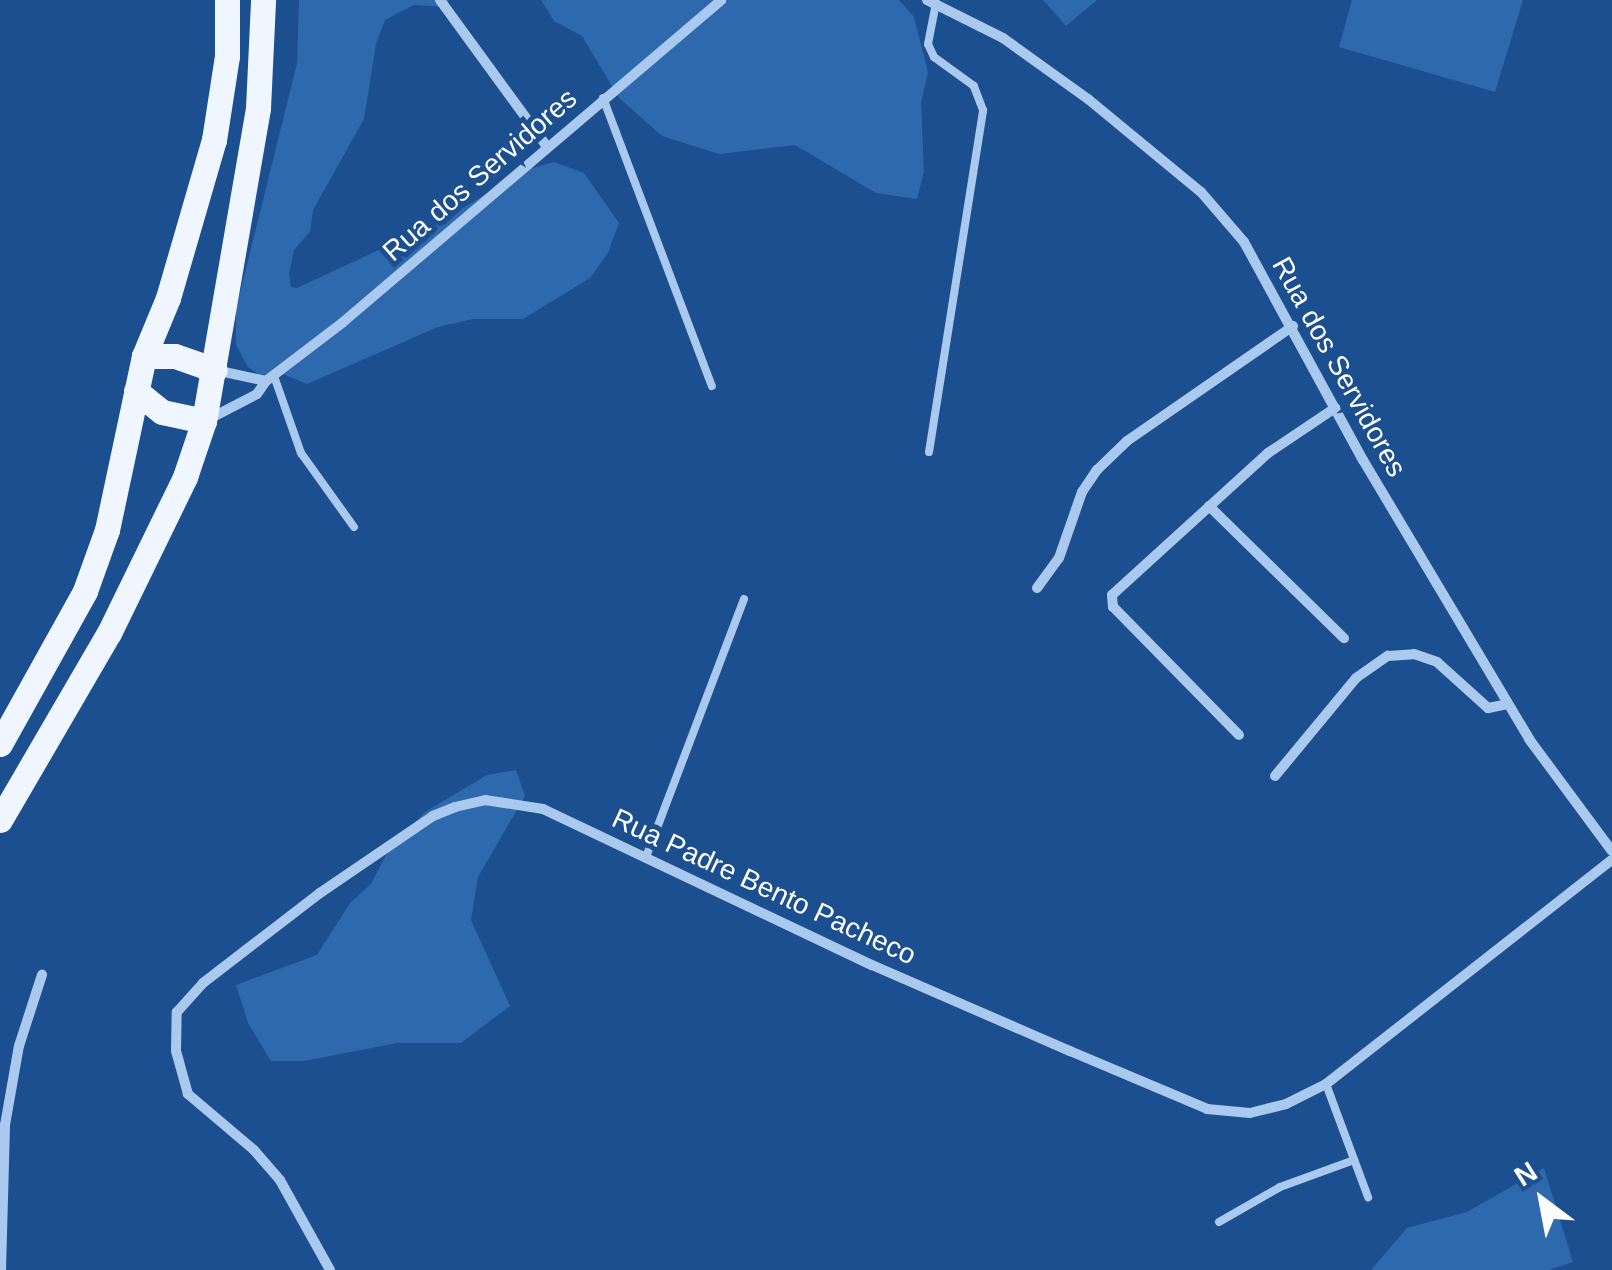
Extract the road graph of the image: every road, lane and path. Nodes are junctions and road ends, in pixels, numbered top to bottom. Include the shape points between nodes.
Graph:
1 (227, 0) edge
2 (263, 0) edge
3 (440, 0) edge
4 (721, 0) edge
5 (931, 2) edge
6 (603, 98) junction
7 (547, 147) junction
8 (1292, 326) junction
9 (144, 356) junction
10 (215, 370) junction
11 (270, 378) junction
12 (712, 386) dead end
13 (136, 391) junction
14 (1335, 408) junction
15 (204, 421) junction
16 (929, 452) dead end
17 (1209, 506) junction
18 (354, 527) dead end
19 (1038, 588) dead end
20 (744, 598) dead end
21 (1344, 638) dead end
22 (1508, 704) junction
23 (1239, 735) dead end
24 (0, 744) edge
25 (1275, 776) dead end
26 (0, 820) edge
27 (1612, 828) edge
28 (1602, 840) junction
29 (1612, 851) edge
30 (646, 857) junction
31 (1612, 860) edge
32 (42, 975) dead end
33 (1326, 1084) junction
34 (1354, 1160) junction
35 (1368, 1197) dead end
36 (1220, 1222) dead end
37 (2, 1270) edge
38 (330, 1270) edge

1 - 9 main road via 227,56 214,140
2 - 10 main road via 258,108
3 - 7 street
4 - 6 street, Rua dos Servidores
5 - 8 street, Rua dos Servidores via 1046,68 1200,192 1244,242
5 - 16 lane via 928,44 934,58 974,86 983,110
6 - 7 street, Rua dos Servidores
6 - 12 lane
7 - 11 street, Rua dos Servidores
8 - 14 street, Rua dos Servidores
8 - 19 street via 1097,470 1082,492 1059,558
9 - 10 main road via 175,356
9 - 13 main road
10 - 11 street
10 - 15 main road
11 - 15 street, Rua dos Servidores via 257,394
11 - 18 lane via 301,453
13 - 15 main road via 162,412
13 - 24 main road via 107,530 85,592
14 - 17 street via 1268,453
14 - 22 street, Rua dos Servidores
15 - 26 main road via 109,633
17 - 21 street
17 - 23 street via 1112,596 1113,607
20 - 30 lane
22 - 25 street via 1488,708 1437,662 1414,654 1388,656 1356,678
22 - 28 street, Rua dos Servidores
27 - 28 lane
28 - 29 street, Rua dos Servidores
30 - 33 street, Rua Padre Bento Pacheco via 872,965 1207,1109 1250,1113
30 - 38 street, Rua Padre Bento Pacheco via 543,809 486,800 455,807 320,892 185,999 174,1031 188,1094 280,1180
31 - 33 street, Rua Padre Bento Pacheco
32 - 37 street via 19,1046 6,1126
33 - 34 lane
34 - 35 lane
34 - 36 lane via 1280,1187

